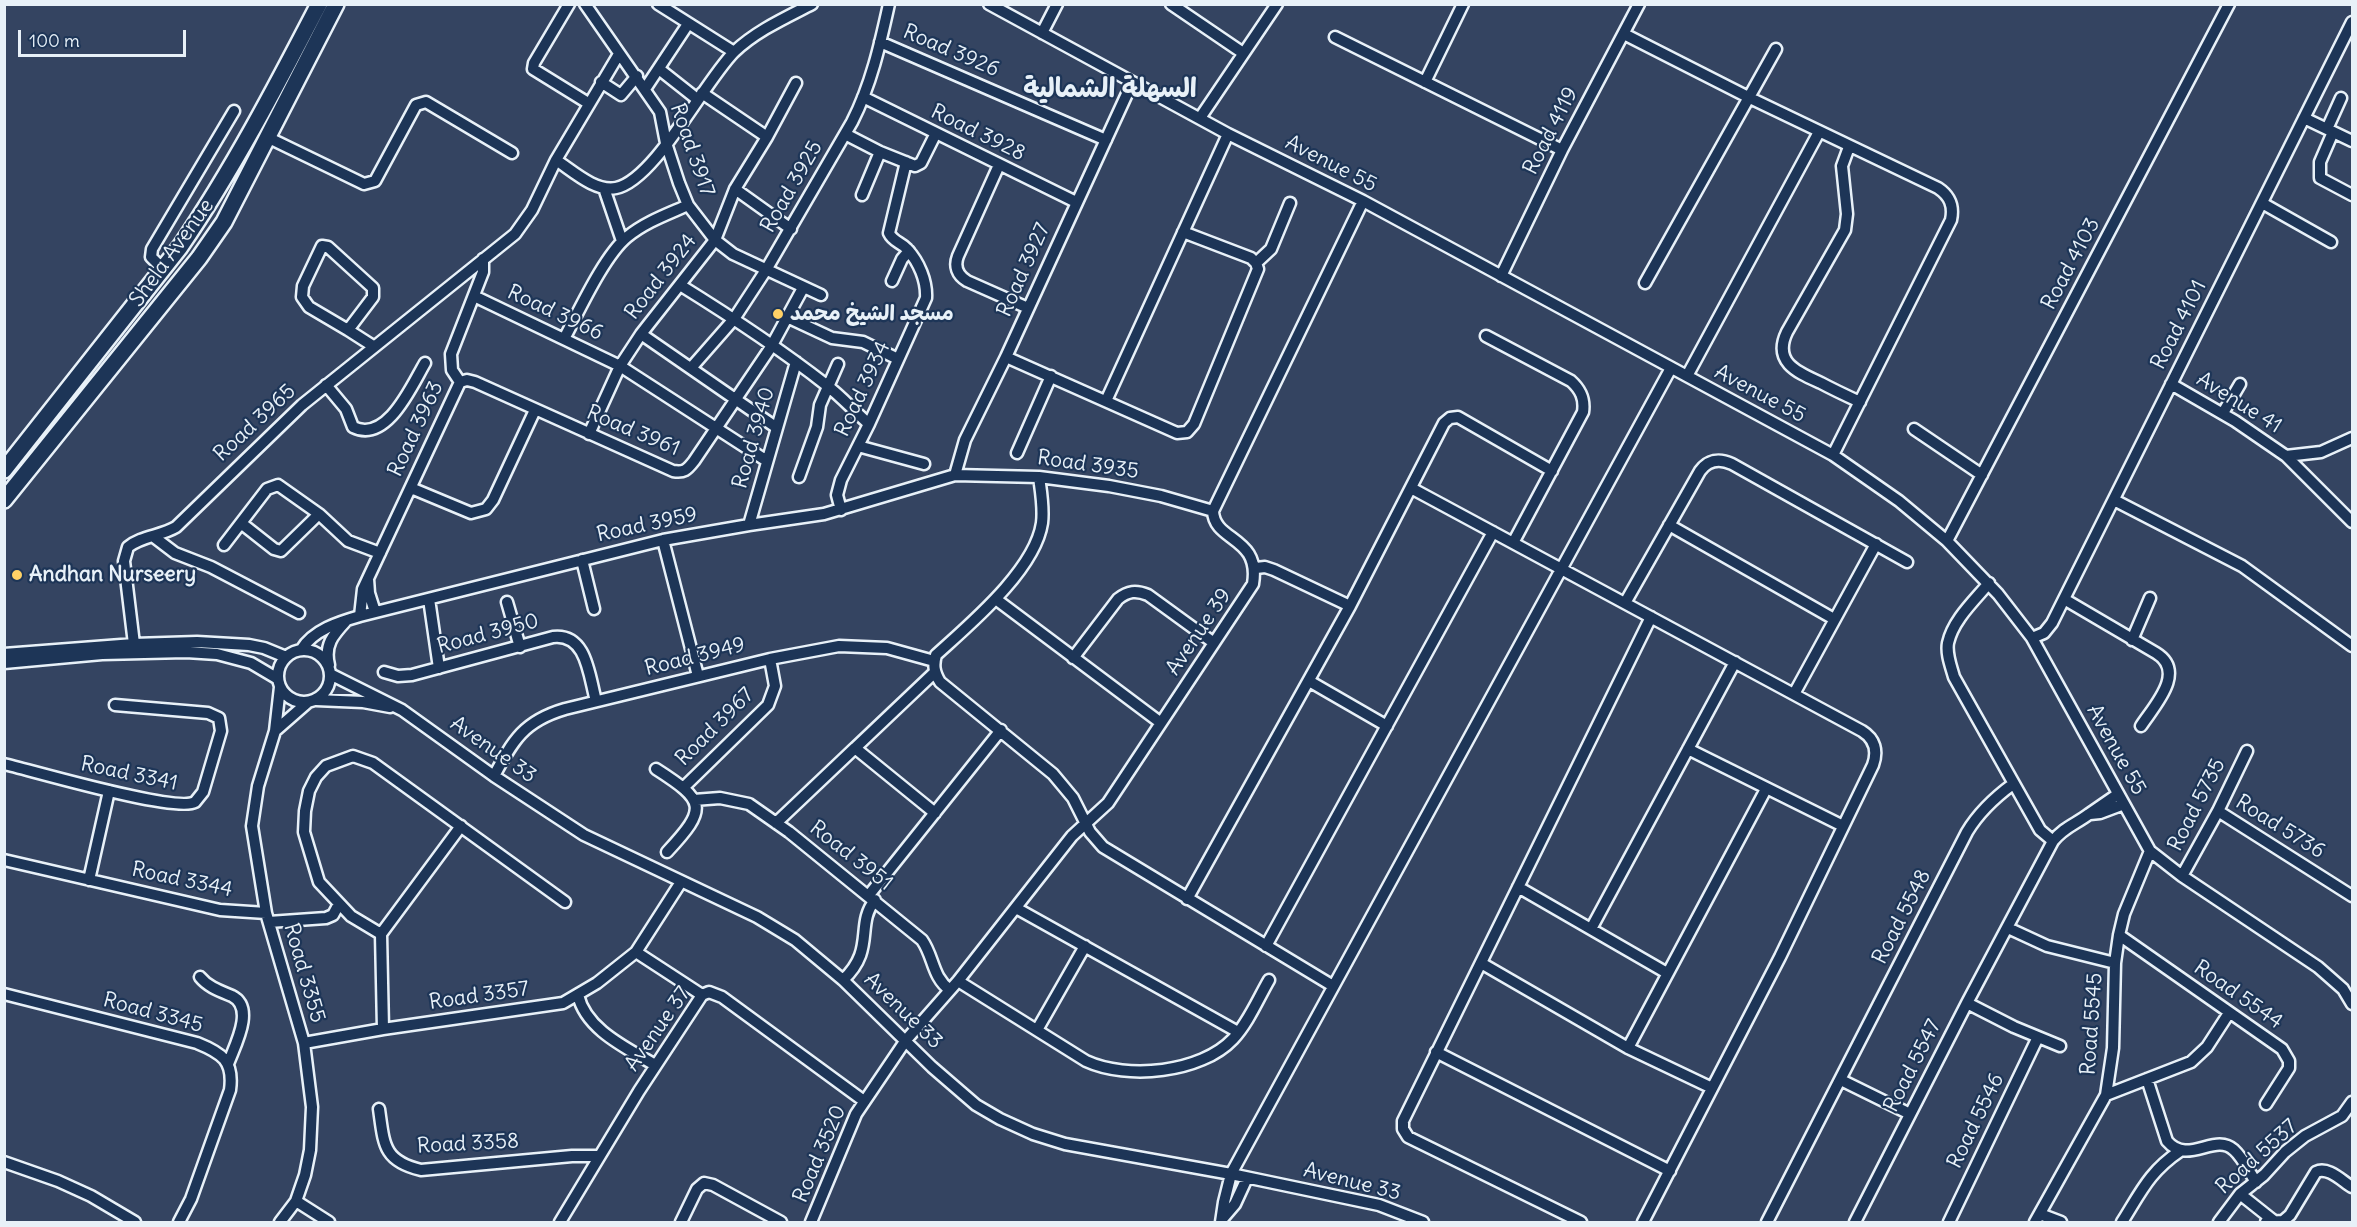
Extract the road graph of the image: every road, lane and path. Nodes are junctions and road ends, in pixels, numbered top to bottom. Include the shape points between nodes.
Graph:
1 (319, 4) edge
2 (336, 4) edge
3 (569, 4) edge
4 (585, 4) edge
5 (658, 4) edge
6 (812, 4) edge
7 (889, 4) edge
8 (989, 4) edge
9 (1057, 4) edge
10 (1171, 4) edge
11 (1277, 4) edge
12 (1463, 4) edge
13 (1639, 4) edge
14 (2229, 4) edge
15 (2352, 22) edge
16 (688, 24) junction
17 (1042, 33) junction
18 (1624, 34) junction
19 (1335, 37) dead end
20 (2349, 38) edge
21 (880, 42) junction
22 (1776, 49) dead end
23 (734, 52) junction
24 (1243, 53) junction
25 (619, 54) junction
26 (658, 69) junction
27 (637, 76) junction
28 (1425, 81) junction
29 (601, 82) junction
30 (796, 83) dead end
31 (1132, 83) junction
32 (645, 89) junction
33 (700, 96) junction
34 (863, 98) junction
35 (1750, 98) junction
36 (2341, 98) dead end
37 (588, 103) junction
38 (234, 111) dead end
39 (1200, 118) junction
40 (2304, 118) junction
41 (2330, 130) junction
42 (1819, 132) junction
43 (845, 134) junction
44 (936, 134) junction
45 (1228, 134) junction
46 (767, 137) junction
47 (268, 138) junction
48 (1106, 140) junction
49 (2352, 141) edge
50 (666, 143) junction
51 (1849, 147) junction
52 (1562, 150) junction
53 (880, 152) junction
54 (512, 153) dead end
55 (556, 160) junction
56 (906, 162) junction
57 (999, 165) junction
58 (604, 188) junction
59 (735, 189) junction
60 (862, 195) dead end
61 (2352, 195) edge
62 (1362, 201) junction
63 (1076, 202) junction
64 (2262, 202) junction
65 (1290, 203) dead end
66 (688, 205) junction
67 (791, 229) junction
68 (1183, 232) junction
69 (715, 240) junction
70 (622, 241) junction
71 (2331, 242) dead end
72 (909, 251) junction
73 (483, 259) junction
74 (1256, 263) junction
75 (163, 269) junction
76 (766, 270) junction
77 (1501, 276) junction
78 (892, 281) dead end
79 (1645, 283) dead end
80 (680, 285) junction
81 (803, 288) junction
82 (821, 295) dead end
83 (474, 296) junction
84 (1028, 308) junction
85 (787, 317) junction
86 (734, 319) junction
87 (348, 330) junction
88 (641, 333) junction
89 (1486, 336) dead end
90 (564, 339) junction
91 (373, 346) junction
92 (771, 346) junction
93 (1006, 357) junction
94 (898, 359) junction
95 (796, 362) junction
96 (425, 363) dead end
97 (838, 364) dead end
98 (620, 366) junction
99 (691, 368) junction
100 (1671, 368) junction
101 (1051, 376) junction
102 (1687, 376) junction
103 (460, 382) junction
104 (2171, 384) junction
105 (2240, 384) dead end
106 (326, 385) junction
107 (827, 386) junction
108 (736, 400) junction
109 (1106, 401) junction
110 (1860, 402) junction
111 (535, 410) junction
112 (2223, 413) junction
113 (869, 424) junction
114 (777, 428) junction
115 (717, 429) junction
116 (1914, 429) dead end
117 (589, 434) junction
118 (2352, 438) edge
119 (858, 446) junction
120 (1017, 453) dead end
121 (1833, 455) junction
122 (2286, 456) junction
123 (767, 461) junction
124 (924, 464) dead end
125 (4, 470) edge
126 (1552, 471) junction
127 (955, 475) junction
128 (1982, 475) junction
129 (799, 477) dead end
130 (1039, 477) junction
131 (411, 488) junction
132 (1411, 488) junction
133 (4, 500) edge
134 (2114, 500) junction
135 (841, 510) junction
136 (1213, 511) junction
137 (319, 514) junction
138 (2352, 522) edge
139 (241, 523) junction
140 (749, 525) junction
141 (1669, 525) junction
142 (1493, 532) junction
143 (154, 537) junction
144 (663, 540) junction
145 (1947, 541) junction
146 (1513, 543) junction
147 (1876, 544) junction
148 (224, 545) dead end
149 (380, 553) junction
150 (582, 560) junction
151 (1908, 562) dead end
152 (1256, 568) junction
153 (1561, 569) junction
154 (368, 579) junction
155 (1989, 583) junction
156 (2150, 598) dead end
157 (429, 599) junction
158 (2064, 599) junction
159 (997, 600) junction
160 (507, 602) dead end
161 (1625, 603) junction
162 (1350, 606) junction
163 (594, 609) dead end
164 (375, 612) junction
165 (299, 613) dead end
166 (360, 616) junction
167 (1651, 617) junction
168 (348, 619) junction
169 (1834, 619) junction
170 (2032, 638) junction
171 (2132, 640) junction
172 (1215, 643) junction
173 (134, 644) junction
174 (2352, 646) edge
175 (520, 647) junction
176 (301, 650) junction
177 (4, 654) edge
178 (286, 657) junction
179 (1073, 658) junction
180 (770, 659) junction
181 (4, 663) edge
182 (1735, 663) junction
183 (439, 668) junction
184 (330, 670) junction
185 (937, 671) junction
186 (384, 672) dead end
187 (698, 676) junction
188 (1309, 681) junction
189 (279, 683) junction
190 (1794, 694) junction
191 (596, 701) junction
192 (311, 702) junction
193 (115, 705) dead end
194 (402, 710) junction
195 (1161, 723) junction
196 (1388, 726) junction
197 (2141, 726) dead end
198 (1001, 730) junction
199 (275, 731) junction
200 (855, 748) junction
201 (1688, 748) junction
202 (2247, 751) dead end
203 (4, 764) edge
204 (656, 769) dead end
205 (494, 776) junction
206 (2013, 784) junction
207 (684, 787) junction
208 (1766, 789) junction
209 (109, 791) junction
210 (2121, 799) junction
211 (694, 800) junction
212 (2218, 811) junction
213 (934, 813) junction
214 (776, 823) junction
215 (1086, 823) junction
216 (461, 826) junction
217 (1843, 826) junction
218 (2053, 841) junction
219 (2150, 851) junction
220 (667, 852) dead end
221 (4, 860) edge
222 (2182, 876) junction
223 (89, 880) junction
224 (681, 882) junction
225 (1518, 887) junction
226 (2352, 896) edge
227 (872, 897) junction
228 (1187, 898) junction
229 (566, 902) dead end
230 (339, 904) junction
231 (1016, 908) junction
232 (268, 917) junction
233 (2008, 928) junction
234 (1592, 929) junction
235 (381, 934) junction
236 (2119, 935) junction
237 (1084, 946) junction
238 (1266, 946) junction
239 (636, 952) junction
240 (1480, 963) junction
241 (2115, 963) junction
242 (1667, 973) junction
243 (200, 977) dead end
244 (843, 980) junction
245 (1269, 980) dead end
246 (958, 981) junction
247 (1333, 986) junction
248 (950, 990) junction
249 (4, 993) edge
250 (578, 994) junction
251 (702, 995) junction
252 (1967, 1003) junction
253 (2352, 1004) edge
254 (2229, 1013) junction
255 (383, 1029) junction
256 (1037, 1030) junction
257 (1239, 1032) junction
258 (2038, 1037) junction
259 (906, 1040) junction
260 (304, 1043) junction
261 (2060, 1046) dead end
262 (1628, 1048) junction
263 (1437, 1052) junction
264 (228, 1064) junction
265 (655, 1065) junction
266 (2147, 1079) junction
267 (1841, 1080) junction
268 (1712, 1088) junction
269 (2106, 1095) junction
270 (864, 1101) junction
271 (2352, 1102) edge
272 (2266, 1104) dead end
273 (380, 1109) dead end
274 (1910, 1114) junction
275 (2180, 1151) junction
276 (599, 1156) junction
277 (4, 1162) edge
278 (1670, 1171) junction
279 (1231, 1174) junction
280 (1246, 1178) junction
281 (2256, 1182) junction
282 (2352, 1187) edge
283 (2240, 1194) junction
284 (296, 1200) junction
285 (2038, 1218) edge
286 (1222, 1220) edge
287 (2289, 1221) edge
288 (135, 1222) edge
289 (179, 1222) edge
290 (280, 1222) edge
291 (329, 1222) edge
292 (561, 1222) edge
293 (681, 1222) edge
294 (781, 1222) edge
295 (812, 1222) edge
296 (1423, 1222) edge
297 (1581, 1222) edge
298 (1643, 1222) edge
299 (1767, 1222) edge
300 (1855, 1222) edge
301 (1949, 1222) edge
302 (2061, 1222) edge
303 (2122, 1222) edge
304 (2219, 1222) edge
305 (2270, 1222) edge

1 - 75 main road, Shela Avenue via 251,134 207,207
2 - 47 main road, Shela Avenue
3 - 37 street via 533,69
4 - 25 street, Road 3917
5 - 16 street
6 - 23 street via 767,28
7 - 21 street, Road 3925
8 - 17 street, Avenue 55
9 - 17 street
10 - 24 street
11 - 24 street
12 - 28 street
13 - 18 street, Road 4119
14 - 128 street, Road 4103
15 - 20 street, Road 4101
16 - 23 street
16 - 26 street
17 - 31 street, Avenue 55
18 - 35 street
18 - 52 street, Road 4119
19 - 28 street
20 - 40 street, Road 4101
21 - 34 street, Road 3925
21 - 48 street, Road 3926
22 - 35 street
23 - 33 street
24 - 39 street
25 - 27 street, Road 3917
25 - 29 street
26 - 32 street
26 - 33 street
27 - 29 street via 621,95
27 - 32 street, Road 3917
28 - 52 street
29 - 37 street
30 - 46 street, Road 3924
31 - 39 street, Avenue 55
31 - 48 street, Road 3927
32 - 50 street, Road 3917 via 660,112
33 - 46 street
33 - 50 street
34 - 43 street, Road 3925
34 - 44 street, Road 3928
35 - 42 street
35 - 79 street
36 - 41 street
37 - 55 street
38 - 75 street via 152,249 151,257
39 - 45 street, Avenue 55
40 - 41 street
40 - 64 street, Road 4101
41 - 49 street
41 - 61 street via 2320,162 2320,178
42 - 51 street
42 - 102 street
43 - 53 street
43 - 67 street, Road 3925
44 - 56 street via 921,163 915,166
44 - 57 street, Road 3928
45 - 62 street, Avenue 55
45 - 68 street
46 - 59 street, Road 3924
47 - 54 street via 364,184 370,183 375,181 417,105 426,102
47 - 133 main road, Shela Avenue via 224,222 199,258
48 - 63 street, Road 3927
50 - 58 street via 628,184
50 - 66 street, Road 3917
51 - 110 street via 1842,166 1845,230 1787,332 1783,351 1787,363 1797,372
51 - 110 street via 1944,192 1953,213
52 - 77 street, Road 4119
53 - 56 street
53 - 60 street
55 - 58 street
55 - 73 street via 521,226
56 - 72 street, Road 3934 via 889,233 892,240
57 - 63 street, Road 3928
57 - 84 street via 958,256 957,270 967,281
58 - 70 street
59 - 67 street
59 - 69 street, Road 3924
62 - 77 street, Avenue 55
62 - 136 street
63 - 84 street, Road 3927
64 - 71 street
64 - 104 street, Road 4101
65 - 74 street via 1271,249
66 - 69 street, Road 3917
66 - 70 street
67 - 76 street, Road 3925
68 - 74 street via 1248,256
68 - 109 street
69 - 76 street, Road 3917
69 - 80 street, Road 3924
70 - 90 street via 597,277
72 - 78 street
72 - 94 street, Road 3934 via 925,280 926,298
73 - 83 street, Road 3963 via 483,272
73 - 91 street, Road 3965
74 - 109 street via 1257,276 1190,430 1177,433
75 - 125 main road, Shela Avenue
76 - 81 street, Road 3917
76 - 86 street, Road 3925
77 - 100 street, Avenue 55
80 - 86 street
80 - 88 street, Road 3924
81 - 82 street, Road 3917
81 - 85 street, Road 3961
83 - 90 street, Road 3966
83 - 103 street, Road 3963 via 451,354 452,370
84 - 93 street, Road 3927
85 - 92 street, Road 3961
85 - 94 street via 832,338 863,342
86 - 92 street
86 - 99 street, Road 3925
87 - 87 street via 309,307 302,297 303,286 324,245 373,288 373,297
87 - 91 street
88 - 98 street, Road 3924
88 - 99 street
89 - 126 street via 1572,381 1580,390 1583,412
90 - 98 street, Road 3966
91 - 106 street, Road 3965
92 - 95 street
92 - 108 street, Road 3961
93 - 101 street
93 - 127 street, Road 3927 via 965,440
94 - 113 street, Road 3934
95 - 107 street
95 - 114 street, Road 3940
96 - 106 street via 390,420 378,427 353,427 346,409
97 - 107 street
98 - 115 street
98 - 117 street, Road 3924
99 - 108 street
100 - 102 street, Avenue 55
100 - 153 street
101 - 109 street
101 - 120 street
102 - 121 street, Avenue 55
103 - 111 street, Road 3961 via 475,382
103 - 131 street, Road 3963
104 - 112 street, Avenue 41
104 - 134 street, Road 4101
105 - 112 street
106 - 143 street, Road 3965 via 277,427 176,527
107 - 113 street
107 - 129 street
108 - 114 street
108 - 115 street, Road 3961
110 - 121 street
111 - 117 street, Road 3961
111 - 131 street via 486,509 466,511
112 - 122 street, Avenue 41
113 - 119 street, Road 3934
114 - 123 street, Road 3940
115 - 117 street, Road 3961 via 681,472
115 - 123 street
116 - 128 street
118 - 122 street, Avenue 41 via 2321,452
119 - 124 street
119 - 135 street, Road 3934 via 838,490
121 - 145 street, Avenue 55 via 1899,501
122 - 138 street, Avenue 41
123 - 140 street, Road 3940
126 - 132 street via 1454,417 1444,423
126 - 146 street
127 - 130 street, Road 3935
127 - 135 street, Road 3959
128 - 145 street, Road 4103
130 - 136 street, Road 3935 via 1135,491
130 - 159 street via 1043,510 1038,537
131 - 149 street, Road 3963
132 - 142 street
132 - 162 street
134 - 158 street, Road 4101
134 - 174 street via 2242,566
135 - 140 street, Road 3959
136 - 152 street via 1216,524 1252,557
137 - 139 street via 281,551
137 - 139 street via 278,485 267,489
137 - 149 street via 348,541
139 - 148 street
140 - 144 street, Road 3959
141 - 147 street via 1704,467 1723,460
141 - 161 street
141 - 169 street
142 - 146 street
142 - 196 street
143 - 165 street via 175,553 211,567
143 - 173 street, Road 3965 via 131,543 123,556
144 - 150 street, Road 3959
144 - 187 street
145 - 155 street, Avenue 55
146 - 153 street
147 - 151 street
147 - 169 street
149 - 154 street, Road 3963
150 - 157 street, Road 3959
150 - 163 street
152 - 162 street via 1274,570
152 - 172 street, Avenue 39 via 1254,584
153 - 161 street
153 - 247 street
154 - 164 street
154 - 166 street, Road 3963 via 361,594
155 - 170 street, Avenue 55
155 - 206 street via 1953,629 1949,660 1954,677
156 - 171 street
157 - 164 street, Road 3959
157 - 183 street
158 - 170 street, Road 4101 via 2044,633
158 - 171 street
159 - 179 street
159 - 185 street via 936,654
160 - 175 street
161 - 167 street
162 - 188 street
164 - 166 street, Road 3959
166 - 168 street, Road 3959
167 - 182 street
167 - 225 street
168 - 176 street, Road 3959 via 314,636
168 - 184 street via 329,642
169 - 190 street
170 - 210 street, Avenue 55
171 - 197 street via 2161,656 2170,671 2169,682
172 - 179 street via 1139,591 1118,599
172 - 195 street, Avenue 39
173 - 177 street
173 - 178 street via 249,645
175 - 183 street, Road 3950
175 - 191 street, Road 3950 via 560,636 573,640 582,651
176 - 178 street
176 - 184 street via 317,654
178 - 189 street via 281,663
179 - 195 street
180 - 185 street, Road 3949 via 855,645 895,649
180 - 187 street, Road 3949
180 - 207 street, Road 3967 via 775,686 768,705
181 - 189 street via 102,654 217,654 251,663
182 - 190 street
182 - 201 street
183 - 186 street, Road 3950 via 405,676
184 - 192 street via 327,689
184 - 194 street, Avenue 33
185 - 198 street, Road 3949
185 - 200 street
187 - 191 street, Road 3949
188 - 196 street
188 - 228 street
189 - 192 street via 291,699
189 - 199 street, Road 3355
190 - 217 street via 1867,734 1874,744 1874,765
191 - 205 street, Road 3949 via 554,712 524,729
192 - 194 street, Avenue 33 via 338,699
192 - 199 street
193 - 209 street, Road 3341 via 212,713 222,727 203,792 195,802 181,805
194 - 205 street, Avenue 33
195 - 215 street, Avenue 39 via 1108,802
196 - 238 street
198 - 213 street
198 - 215 street, Road 3949 via 1064,785
199 - 232 street, Road 3355 via 258,786 252,826
200 - 213 street
200 - 214 street
201 - 208 street
201 - 234 street
202 - 212 street, Road 5735
203 - 209 street, Road 3341
204 - 207 street
205 - 224 street, Avenue 33 via 584,835
206 - 218 street via 2043,834
206 - 267 street, Road 5548 via 1992,800 1971,825
207 - 211 street
208 - 217 street
208 - 242 street
209 - 223 street
210 - 218 street, Road 5547 via 2100,813 2071,824
210 - 219 street, Avenue 55
211 - 214 street, Road 3951 via 739,801
211 - 220 street via 692,824
212 - 222 street, Road 5735
212 - 226 street, Road 5736
213 - 227 street
214 - 227 street, Road 3951
215 - 228 street, Road 3949 via 1096,840 1111,853
215 - 231 street, Avenue 39
216 - 229 street
216 - 230 street via 373,763 353,756 327,766 309,791 304,832 319,882
216 - 235 street
217 - 268 street
218 - 233 street, Road 5547
219 - 222 street, Avenue 55
219 - 236 street, Road 5545
221 - 223 street, Road 3344
222 - 253 street, Avenue 55 via 2318,967 2343,989
223 - 232 street, Road 3344
224 - 239 street, Road 3357
224 - 244 street, Avenue 33 via 758,917 795,940
225 - 234 street
225 - 240 street
227 - 244 street via 861,956
227 - 248 street, Road 3951 via 922,940 936,976
228 - 238 street, Road 3949
230 - 232 street, Road 3344 via 333,915 326,918
230 - 235 street
231 - 237 street
231 - 246 street, Avenue 39
232 - 260 street, Road 3355
233 - 241 street via 2047,946
233 - 252 street, Road 5547
234 - 242 street
235 - 255 street
236 - 241 street, Road 5545
236 - 254 street, Road 5544
237 - 256 street
237 - 257 street
238 - 247 street, Road 3949
239 - 250 street, Road 3357
239 - 251 street
240 - 262 street
240 - 263 street
241 - 269 street, Road 5545 via 2113,1048
242 - 262 street
243 - 264 street via 204,983 237,999 243,1008
244 - 259 street, Avenue 33
245 - 257 street
246 - 248 street, Avenue 39
246 - 256 street
247 - 279 street
248 - 259 street, Avenue 39
249 - 264 street, Road 3345 via 197,1043 217,1051
250 - 255 street, Road 3357 via 563,1003
250 - 265 street via 594,1024
251 - 265 street, Avenue 37
251 - 270 street, Avenue 37 via 709,992 722,997
252 - 258 street
252 - 274 street, Road 5547
254 - 266 street via 2199,1055 2181,1067
254 - 272 street, Road 5544 via 2286,1055 2289,1068
255 - 260 street, Road 3357
256 - 257 street via 1086,1061 1124,1071 1196,1062 1225,1046
258 - 261 street
258 - 301 street, Road 5546
259 - 270 street, Road 3520
259 - 279 street, Avenue 33 via 976,1105 1033,1134 1065,1144
260 - 284 street, Road 3355 via 312,1107 310,1150
262 - 268 street
263 - 278 street
263 - 297 street via 1403,1121 1405,1133
264 - 289 street via 230,1090
265 - 276 street, Avenue 37
266 - 269 street
266 - 275 street via 2168,1141
267 - 274 street
267 - 299 street, Road 5548
268 - 278 street
269 - 285 street, Road 5545
270 - 295 street, Road 3520
271 - 281 street, Road 5537 via 2342,1116 2285,1152
273 - 276 street, Road 3358 via 384,1145 392,1157 421,1170
274 - 300 street, Road 5547
275 - 281 street via 2228,1146
275 - 303 street via 2153,1172
276 - 292 street, Avenue 37
277 - 288 street via 58,1181
278 - 298 street
279 - 280 street, Avenue 33
279 - 286 street
280 - 286 street via 1235,1204
280 - 296 street, Avenue 33 via 1380,1205
281 - 283 street, Road 5537
282 - 287 street via 2327,1170 2319,1170
283 - 304 street, Road 5537
283 - 305 street
284 - 290 street, Road 3355
284 - 291 street
285 - 302 street
287 - 305 street
293 - 294 street, Road 3520 via 696,1189 704,1183

